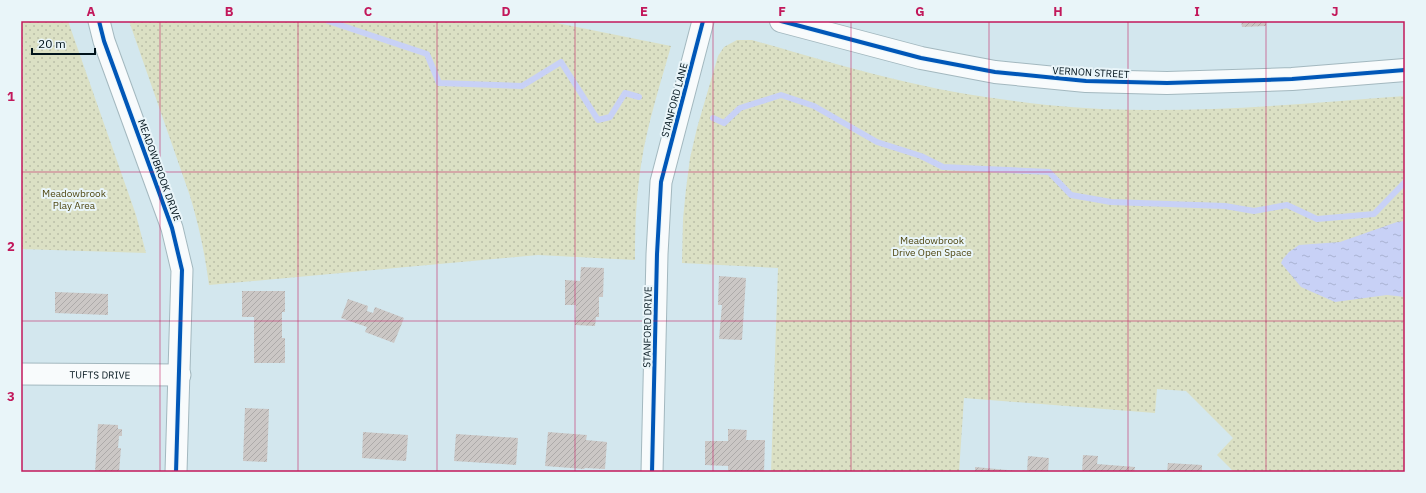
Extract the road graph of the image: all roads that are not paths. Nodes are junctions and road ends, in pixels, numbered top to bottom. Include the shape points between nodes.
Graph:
1 (99, 21) edge
2 (702, 21) edge
3 (781, 21) edge
4 (1405, 70) edge
5 (661, 182) joint
6 (21, 374) edge
7 (180, 375) junction
8 (176, 472) edge
9 (652, 472) edge

1 - 7 street, MEADOWBROOK DRIVE via 172,228 182,270
2 - 5 street, STANFORD LANE
3 - 4 street, VERNON STREET via 921,58 995,72 1086,81 1218,82
5 - 9 street, STANFORD DRIVE
6 - 7 street, TUFTS DRIVE
7 - 8 street, MEADOWBROOK DRIVE

